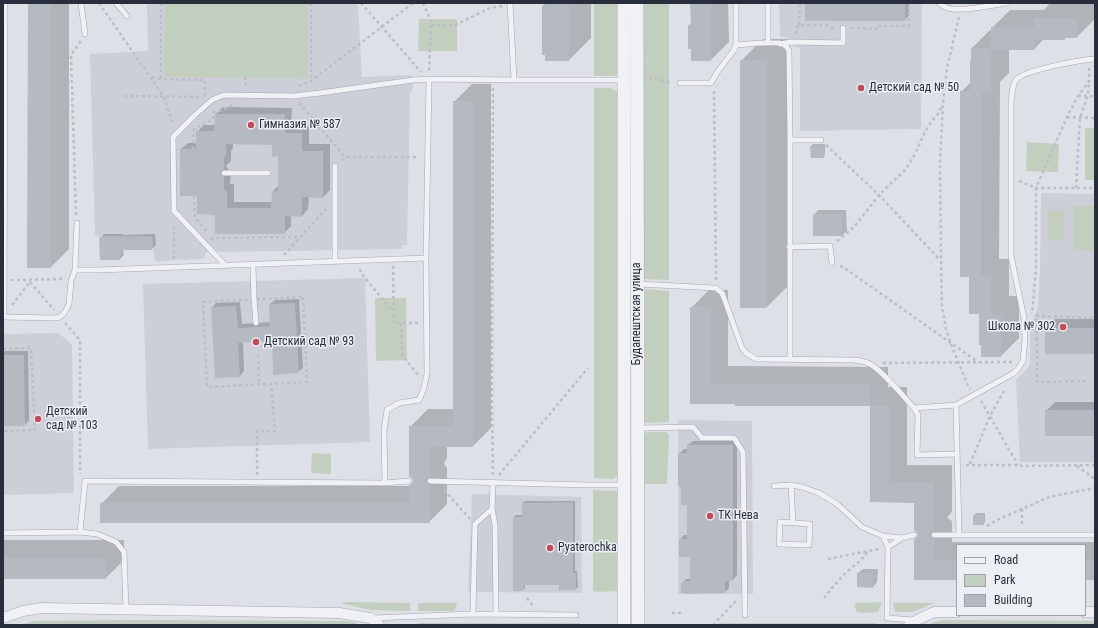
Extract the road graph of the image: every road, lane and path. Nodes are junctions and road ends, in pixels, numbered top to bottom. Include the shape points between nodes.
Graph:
1 (5, 3) edge
2 (81, 3) edge
3 (99, 3) edge
4 (116, 3) edge
5 (161, 3) edge
6 (310, 3) edge
7 (361, 3) edge
8 (413, 3) edge
9 (423, 3) edge
10 (624, 3) edge
11 (637, 3) edge
12 (736, 3) edge
13 (768, 3) edge
14 (800, 3) edge
15 (909, 3) edge
16 (939, 3) edge
17 (1007, 3) edge
18 (510, 4) edge
19 (961, 10) junction
20 (127, 16) dead end
21 (431, 25) junction
22 (800, 25) junction
23 (382, 26) junction
24 (843, 28) junction
25 (85, 34) joint
26 (795, 42) junction
27 (768, 43) junction
28 (780, 44) junction
29 (736, 45) junction
30 (1092, 59) edge
31 (151, 76) junction
32 (162, 79) junction
33 (429, 79) junction
34 (652, 79) dead end
35 (514, 80) junction
36 (624, 80) junction
37 (637, 80) junction
38 (311, 81) junction
39 (1089, 81) junction
40 (493, 82) dead end
41 (673, 83) dead end
42 (680, 83) dead end
43 (711, 83) junction
44 (294, 88) dead end
45 (246, 95) junction
46 (1088, 95) junction
47 (124, 96) dead end
48 (293, 96) junction
49 (1078, 96) junction
50 (1095, 96) edge
51 (164, 97) junction
52 (205, 97) junction
53 (218, 97) junction
54 (943, 104) junction
55 (1067, 117) junction
56 (1080, 118) junction
57 (1095, 118) edge
58 (173, 137) junction
59 (790, 140) junction
60 (821, 140) joint
61 (194, 149) dead end
62 (428, 157) junction
63 (335, 166) dead end
64 (224, 173) dead end
65 (268, 173) dead end
66 (1011, 178) junction
67 (1036, 188) junction
68 (1076, 188) junction
69 (1095, 188) edge
70 (879, 195) junction
71 (194, 196) dead end
72 (335, 199) junction
73 (174, 211) junction
74 (76, 223) joint
75 (300, 237) junction
76 (213, 238) junction
77 (206, 244) junction
78 (217, 245) dead end
79 (830, 246) junction
80 (789, 247) junction
81 (426, 258) junction
82 (392, 259) junction
83 (359, 260) junction
84 (335, 261) junction
85 (941, 261) junction
86 (832, 263) joint
87 (276, 264) junction
88 (253, 265) junction
89 (226, 266) junction
90 (175, 267) junction
91 (75, 270) junction
92 (72, 279) junction
93 (5, 280) junction
94 (31, 281) junction
95 (624, 284) junction
96 (637, 284) junction
97 (716, 288) junction
98 (254, 299) junction
99 (394, 313) junction
100 (4, 316) edge
101 (60, 317) junction
102 (1095, 318) edge
103 (256, 323) dead end
104 (401, 323) junction
105 (427, 323) junction
106 (1024, 327) junction
107 (1037, 338) junction
108 (1025, 339) junction
109 (950, 342) junction
110 (3, 349) edge
111 (258, 355) dead end
112 (790, 359) junction
113 (958, 362) junction
114 (978, 362) junction
115 (1020, 362) dead end
116 (880, 363) dead end
117 (588, 368) dead end
118 (1088, 381) dead end
119 (425, 383) junction
120 (259, 384) junction
121 (271, 384) junction
122 (1007, 385) dead end
123 (977, 392) junction
124 (981, 400) dead end
125 (956, 404) junction
126 (914, 408) junction
127 (990, 416) junction
128 (624, 428) junction
129 (637, 428) junction
130 (3, 431) edge
131 (957, 454) junction
132 (1018, 465) junction
133 (1095, 465) edge
134 (1076, 466) junction
135 (1095, 479) edge
136 (85, 481) junction
137 (257, 481) junction
138 (409, 481) dead end
139 (430, 481) dead end
140 (438, 481) junction
141 (493, 482) junction
142 (385, 483) junction
143 (624, 485) junction
144 (791, 485) junction
145 (774, 486) dead end
146 (1095, 488) edge
147 (1022, 509) junction
148 (492, 510) junction
149 (793, 523) junction
150 (475, 524) junction
151 (1022, 527) dead end
152 (983, 529) dead end
153 (80, 532) junction
154 (3, 533) edge
155 (914, 535) dead end
156 (934, 535) dead end
157 (959, 535) junction
158 (1095, 535) edge
159 (882, 536) junction
160 (902, 538) junction
161 (887, 548) junction
162 (868, 551) junction
163 (828, 559) dead end
164 (740, 598) dead end
165 (824, 598) dead end
166 (126, 610) junction
167 (956, 612) edge
168 (672, 613) dead end
169 (682, 613) dead end
170 (473, 614) junction
171 (496, 614) junction
172 (576, 614) dead end
173 (745, 615) dead end
174 (3, 618) edge
175 (370, 618) junction
176 (913, 622) edge
177 (379, 625) edge
178 (624, 625) edge
179 (638, 625) edge
180 (713, 625) edge

1 - 93 lane
2 - 25 lane
3 - 31 path
4 - 20 lane
5 - 32 path
6 - 38 path
7 - 23 path
8 - 23 path
9 - 21 path
10 - 36 street, Будапештская улица
11 - 37 street, Будапештская улица
12 - 29 lane
13 - 27 lane
14 - 22 path
15 - 24 path via 909,26 877,26 877,29
16 - 19 lane via 948,8
17 - 19 lane
18 - 21 path via 490,8 455,25
18 - 35 lane
19 - 54 path via 947,68
21 - 33 path
22 - 24 path
22 - 26 path via 797,28
23 - 33 path
23 - 38 path
24 - 26 lane via 843,42
25 - 74 path via 71,55
26 - 28 lane
27 - 28 lane
27 - 29 lane
28 - 59 lane via 784,44 789,51
29 - 43 lane
30 - 39 path
30 - 66 lane via 1051,67 1022,75 1017,79 1011,101
31 - 32 path
31 - 51 path
32 - 52 path via 205,79
33 - 35 lane
33 - 48 lane
33 - 62 lane
34 - 41 path
35 - 36 lane
36 - 37 lane
36 - 95 street, Будапештская улица
37 - 96 street, Будапештская улица
38 - 44 path
39 - 46 path
39 - 49 path
40 - 141 path
42 - 43 lane
43 - 97 path via 715,92
45 - 48 lane
45 - 53 lane
45 - 61 path via 237,103 213,112 213,119 194,130
46 - 49 path
46 - 50 path
46 - 56 path
47 - 51 path
48 - 62 path via 345,157
49 - 55 path
51 - 52 path
51 - 58 path via 173,125
52 - 53 path
53 - 58 lane
54 - 70 path via 927,128 906,169
54 - 85 path via 940,163
55 - 56 path
55 - 67 path
56 - 57 path
56 - 68 path
58 - 73 lane via 177,172
59 - 60 lane
59 - 80 lane
60 - 70 path
62 - 81 lane
63 - 72 lane
64 - 65 lane
66 - 67 path
66 - 106 lane via 1011,256
67 - 68 path
67 - 106 path via 1033,309 1031,322
68 - 69 path
70 - 79 path via 854,227
70 - 85 path
71 - 76 path via 195,217
72 - 75 path
72 - 84 lane
73 - 77 lane
73 - 90 path
74 - 91 lane
75 - 76 path
75 - 87 path
76 - 77 path
76 - 78 path
77 - 89 lane
79 - 80 lane
79 - 86 lane
80 - 112 lane
81 - 82 lane
81 - 105 lane
82 - 83 lane
82 - 99 path
83 - 84 lane
83 - 99 path via 361,273
84 - 87 lane
85 - 109 path via 942,306
86 - 109 path via 843,267
87 - 88 lane
88 - 89 lane
88 - 98 lane
89 - 90 lane
90 - 91 lane
91 - 92 lane
92 - 94 path
92 - 101 lane via 69,304
93 - 94 path
93 - 100 lane
94 - 100 path
94 - 101 path
95 - 96 lane
95 - 128 street, Будапештская улица
96 - 97 lane
96 - 129 street, Будапештская улица
97 - 112 lane via 722,293 746,353 756,359
98 - 103 lane
98 - 120 path via 203,302 208,387
98 - 121 path via 303,296 307,382
99 - 104 path via 394,323
100 - 101 lane
101 - 136 path via 80,340 80,475
102 - 107 path via 1036,316
104 - 105 path
104 - 119 path via 402,355
105 - 119 lane
106 - 108 lane
107 - 108 path
107 - 118 path via 1037,382
108 - 123 lane via 1023,362 1018,369
109 - 113 path
109 - 114 path
110 - 130 path via 32,348 35,430
111 - 120 path
112 - 126 lane via 851,360 868,363
113 - 114 path
113 - 116 path
113 - 123 path via 969,388
114 - 115 path
117 - 141 path
119 - 142 lane via 418,400 400,403 387,410 384,431
120 - 121 path
121 - 137 path via 275,431 257,431
122 - 127 path
123 - 125 lane
124 - 127 path
125 - 126 lane
125 - 131 lane
126 - 131 lane via 918,415 917,455
127 - 132 path
127 - 132 path via 968,465
128 - 129 lane
128 - 143 street, Будапештская улица
129 - 173 lane via 693,427 702,438 734,438 743,452
129 - 179 street, Будапештская улица
131 - 157 lane
132 - 134 path
133 - 134 path
134 - 135 path
136 - 137 lane
136 - 153 lane
137 - 142 lane
138 - 142 lane
139 - 140 lane
140 - 141 lane
140 - 150 path
141 - 143 lane
141 - 148 lane
143 - 178 street, Будапештская улица
144 - 145 lane
144 - 149 lane
144 - 159 lane via 830,499 862,527
146 - 147 path via 1049,497
147 - 151 path
147 - 152 path
148 - 150 lane
148 - 171 lane via 495,525
149 - 149 lane via 810,524 809,546 779,544 780,522
150 - 170 lane
153 - 154 lane
153 - 166 lane via 97,534 116,542 124,552
155 - 160 lane
156 - 157 lane
157 - 158 lane
159 - 160 lane
159 - 161 lane
160 - 161 lane
161 - 162 path
161 - 176 lane via 887,618
162 - 163 path
162 - 165 path
164 - 180 path
166 - 174 street via 42,608
166 - 175 street via 339,613
167 - 176 street via 934,612
168 - 169 path
170 - 171 lane
170 - 175 lane
171 - 172 lane
175 - 177 street

